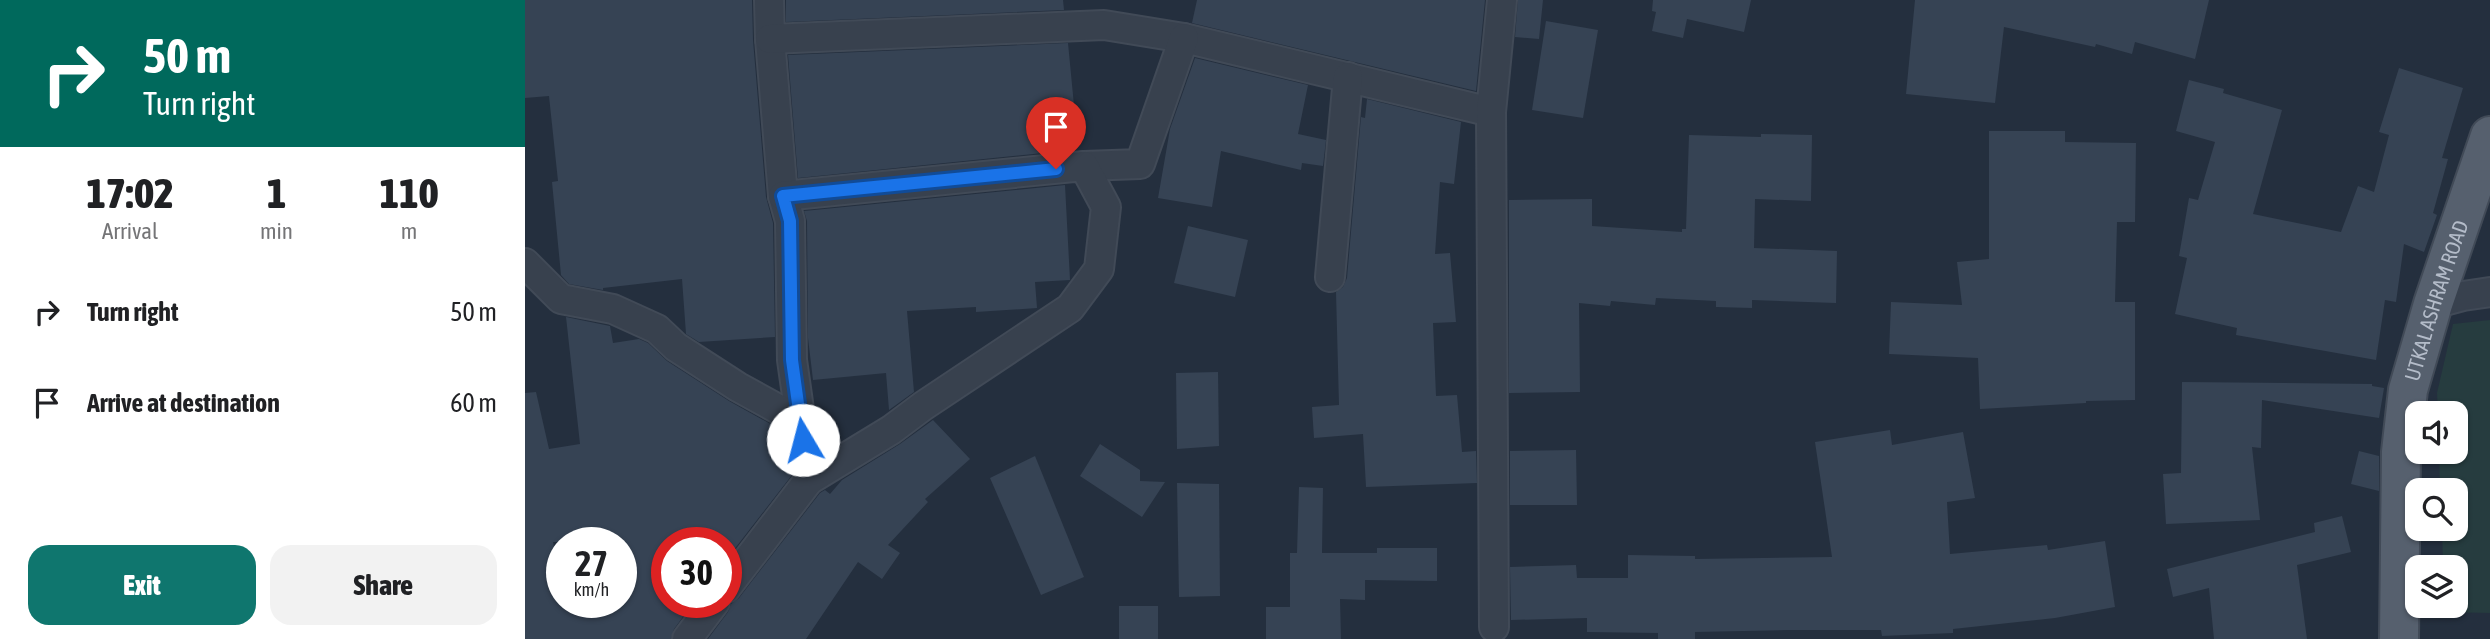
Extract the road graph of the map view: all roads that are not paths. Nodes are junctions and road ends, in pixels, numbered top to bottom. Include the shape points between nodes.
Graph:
1 (769, 0) edge
2 (1502, 0) edge
3 (770, 38) junction
4 (1184, 38) junction
5 (1348, 77) junction
6 (1491, 112) junction
7 (2490, 136) edge
8 (1084, 166) junction
9 (783, 196) junction
10 (525, 263) edge
11 (1330, 277) dead end
12 (2490, 292) edge
13 (2433, 304) junction
14 (800, 421) junction
15 (809, 480) junction
16 (742, 567) edge
17 (703, 618) edge
18 (1494, 627) dead end
19 (687, 639) edge
20 (2399, 639) edge

1 - 3 street
2 - 6 street
3 - 4 street via 1104,25
3 - 9 street
4 - 5 street
4 - 8 street via 1140,164
5 - 6 street
5 - 11 street
6 - 18 street
7 - 13 main road, UTKAL ASHRAM ROAD
8 - 9 street
8 - 15 street via 1106,207 1098,269 1070,308
9 - 14 street via 790,221 792,360
10 - 14 street via 561,299 613,309 657,329 676,347 738,387
12 - 13 street
13 - 20 main road, UTKAL ASHRAM ROAD via 2408,390 2401,452
14 - 15 street
15 - 16 street
17 - 19 street

